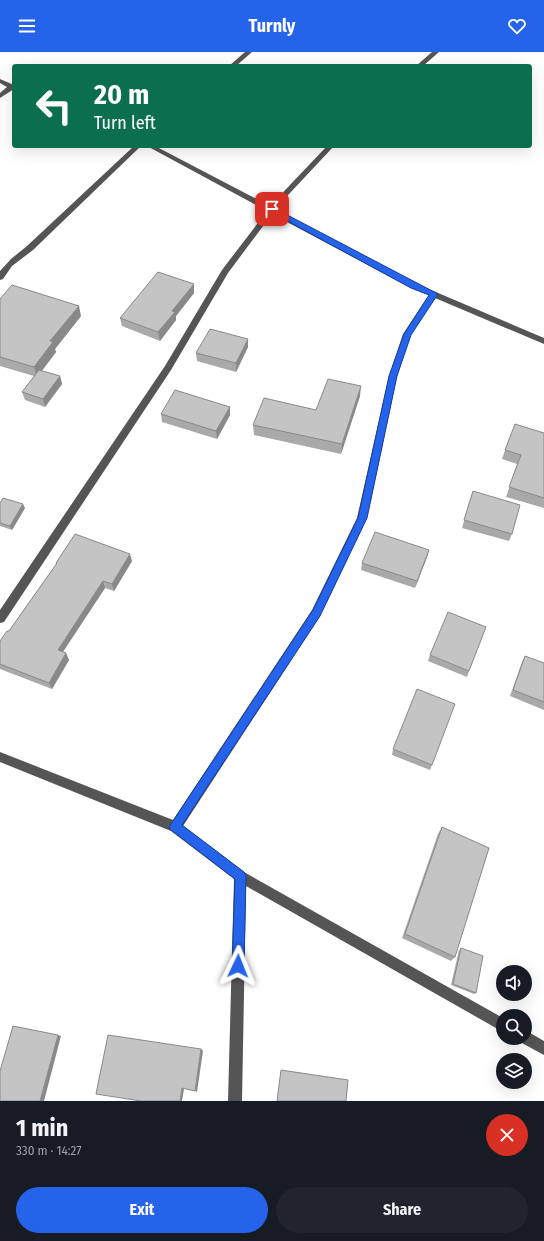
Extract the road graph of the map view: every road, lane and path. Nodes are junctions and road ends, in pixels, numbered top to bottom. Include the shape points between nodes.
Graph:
1 (249, 52) edge
2 (436, 52) edge
3 (234, 64) edge
4 (421, 64) edge
5 (0, 81) edge
6 (12, 86) edge
7 (12, 87) edge
8 (0, 96) edge
9 (136, 148) edge
10 (154, 148) edge
11 (329, 148) edge
12 (272, 209) junction
13 (0, 277) edge
14 (434, 294) junction
15 (544, 341) edge
16 (0, 619) edge
17 (0, 758) edge
18 (175, 827) junction
19 (240, 876) junction
20 (496, 1021) edge
21 (532, 1041) edge
22 (544, 1048) edge
23 (234, 1101) edge

1 - 3 street
2 - 4 street
5 - 6 street
7 - 8 street
9 - 13 street via 30,248 12,261
10 - 12 street
11 - 12 street
12 - 14 street via 414,286
12 - 16 street via 225,272 168,368
14 - 15 street
14 - 18 street via 407,334 393,376 362,518 316,613
17 - 18 street
18 - 19 street
19 - 20 street
19 - 23 street
21 - 22 street

